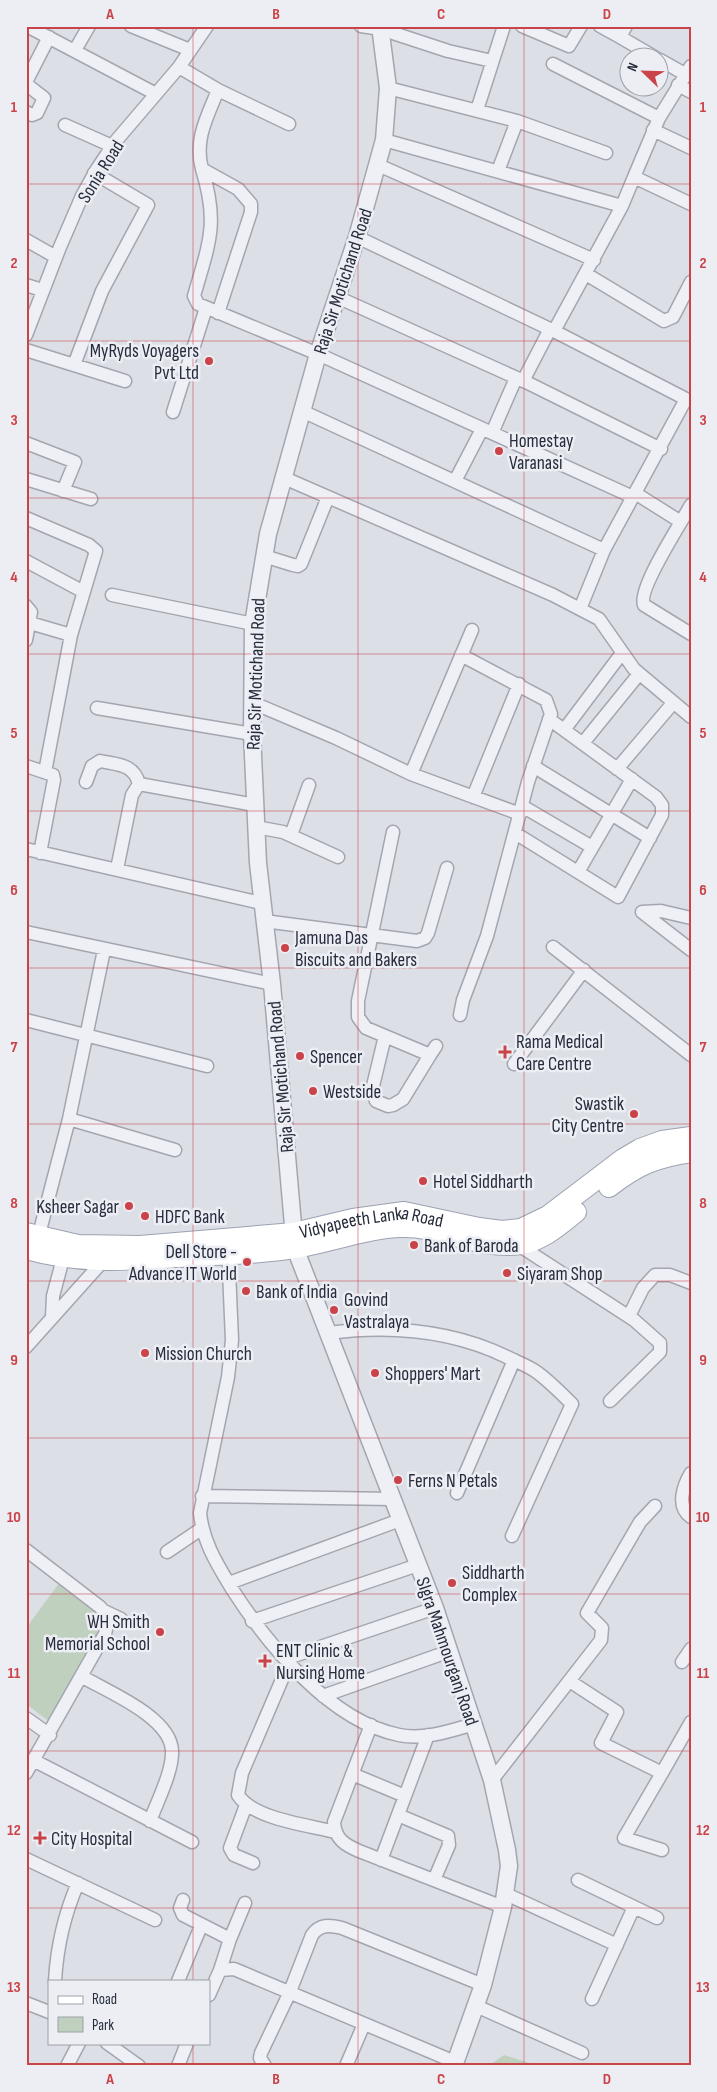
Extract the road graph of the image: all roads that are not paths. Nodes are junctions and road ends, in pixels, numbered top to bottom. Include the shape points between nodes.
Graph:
1 (27, 26) edge
2 (89, 26) edge
3 (131, 26) edge
4 (207, 26) edge
5 (361, 26) edge
6 (504, 26) edge
7 (522, 26) edge
8 (581, 26) edge
9 (600, 26) edge
10 (380, 28) edge
11 (623, 32) edge
12 (49, 37) junction
13 (643, 48) edge
14 (75, 50) junction
15 (190, 50) junction
16 (492, 61) junction
17 (553, 64) dead end
18 (670, 66) edge
19 (178, 67) junction
20 (685, 75) edge
21 (27, 77) edge
22 (388, 88) junction
23 (218, 90) junction
24 (691, 92) edge
25 (156, 94) junction
26 (476, 110) junction
27 (26, 112) edge
28 (516, 121) junction
29 (289, 124) dead end
30 (656, 124) junction
31 (65, 125) dead end
32 (384, 140) junction
33 (112, 146) junction
34 (691, 148) edge
35 (606, 153) dead end
36 (378, 165) junction
37 (202, 169) junction
38 (498, 171) junction
39 (94, 173) junction
40 (634, 177) junction
41 (691, 204) edge
42 (622, 206) junction
43 (357, 237) junction
44 (26, 240) edge
45 (56, 257) junction
46 (594, 260) junction
47 (586, 274) junction
48 (691, 282) edge
49 (26, 285) edge
50 (42, 290) junction
51 (337, 297) junction
52 (206, 308) junction
53 (218, 313) junction
54 (552, 330) junction
55 (26, 335) edge
56 (26, 350) edge
57 (318, 354) junction
58 (74, 365) junction
59 (520, 379) junction
60 (125, 381) dead end
61 (688, 395) edge
62 (302, 411) junction
63 (173, 412) dead end
64 (487, 431) junction
65 (26, 443) edge
66 (661, 449) junction
67 (282, 477) junction
68 (26, 479) edge
69 (455, 481) junction
70 (63, 490) junction
71 (634, 495) junction
72 (328, 497) junction
73 (91, 499) dead end
74 (691, 505) edge
75 (26, 518) edge
76 (682, 522) junction
77 (604, 550) junction
78 (264, 556) junction
79 (26, 561) edge
80 (82, 590) junction
81 (112, 595) dead end
82 (26, 606) edge
83 (580, 609) junction
84 (30, 623) junction
85 (253, 624) junction
86 (472, 630) dead end
87 (691, 634) edge
88 (70, 635) junction
89 (26, 640) edge
90 (622, 653) junction
91 (461, 655) junction
92 (639, 674) junction
93 (519, 684) junction
94 (251, 702) junction
95 (673, 703) junction
96 (97, 708) dead end
97 (691, 717) edge
98 (549, 719) junction
99 (564, 730) junction
100 (252, 734) junction
101 (583, 743) junction
102 (26, 766) edge
103 (533, 766) junction
104 (618, 769) junction
105 (45, 772) junction
106 (411, 774) junction
107 (632, 779) junction
108 (86, 782) dead end
109 (139, 784) junction
110 (309, 786) dead end
111 (473, 797) junction
112 (255, 805) junction
113 (521, 810) junction
114 (612, 815) junction
115 (256, 827) junction
116 (394, 832) dead end
117 (515, 833) junction
118 (291, 835) junction
119 (650, 838) junction
120 (592, 848) junction
121 (26, 849) edge
122 (40, 853) junction
123 (338, 857) dead end
124 (447, 868) dead end
125 (117, 869) junction
126 (578, 872) junction
127 (261, 903) junction
128 (691, 918) edge
129 (264, 921) junction
130 (26, 932) edge
131 (372, 936) junction
132 (553, 947) dead end
133 (104, 950) junction
134 (691, 950) edge
135 (584, 970) junction
136 (272, 984) junction
137 (460, 1015) dead end
138 (26, 1020) edge
139 (86, 1034) junction
140 (385, 1036) junction
141 (691, 1055) edge
142 (514, 1064) dead end
143 (207, 1066) dead end
144 (69, 1119) junction
145 (691, 1137) edge
146 (176, 1150) dead end
147 (691, 1152) edge
148 (295, 1241) junction
149 (31, 1243) edge
150 (517, 1244) junction
151 (228, 1247) junction
152 (65, 1250) junction
153 (103, 1261) junction
154 (691, 1284) edge
155 (629, 1316) junction
156 (52, 1317) junction
157 (329, 1333) junction
158 (26, 1347) edge
159 (514, 1360) junction
160 (610, 1401) dead end
161 (691, 1473) edge
162 (457, 1493) dead end
163 (202, 1496) junction
164 (392, 1499) junction
165 (655, 1506) dead end
166 (691, 1518) edge
167 (400, 1520) junction
168 (201, 1529) junction
169 (512, 1536) dead end
170 (26, 1550) edge
171 (167, 1552) dead end
172 (418, 1565) junction
173 (229, 1584) junction
174 (435, 1608) junction
175 (104, 1611) junction
176 (120, 1619) dead end
177 (252, 1620) junction
178 (691, 1649) edge
179 (450, 1651) junction
180 (287, 1661) junction
181 (682, 1662) dead end
182 (81, 1676) junction
183 (570, 1682) junction
184 (323, 1696) junction
185 (26, 1718) edge
186 (691, 1722) edge
187 (371, 1724) junction
188 (474, 1724) junction
189 (50, 1734) junction
190 (428, 1735) junction
191 (33, 1760) junction
192 (26, 1773) edge
193 (662, 1773) junction
194 (352, 1774) junction
195 (492, 1780) junction
196 (405, 1796) junction
197 (246, 1805) junction
198 (398, 1815) junction
199 (150, 1821) junction
200 (335, 1832) junction
201 (192, 1842) dead end
202 (662, 1850) dead end
203 (26, 1859) edge
204 (381, 1860) junction
205 (252, 1863) dead end
206 (434, 1880) junction
207 (578, 1880) dead end
208 (78, 1883) junction
209 (184, 1900) dead end
210 (504, 1900) junction
211 (245, 1903) dead end
212 (634, 1907) junction
213 (657, 1918) dead end
214 (155, 1920) dead end
215 (201, 1926) junction
216 (230, 1939) junction
217 (618, 1945) junction
218 (220, 1970) junction
219 (55, 1980) edge
220 (178, 1980) edge
221 (483, 1985) junction
222 (210, 1993) edge
223 (290, 1994) junction
224 (592, 1999) dead end
225 (26, 2003) edge
226 (476, 2006) junction
227 (47, 2007) edge
228 (364, 2024) junction
229 (78, 2044) edge
230 (109, 2044) edge
231 (188, 2044) edge
232 (582, 2053) dead end
233 (455, 2064) edge
234 (67, 2066) edge
235 (139, 2066) edge
236 (178, 2066) edge
237 (266, 2066) edge
238 (346, 2066) edge

1 - 12 street
2 - 14 street
3 - 15 street
4 - 15 street, Sonia Road
5 - 10 street
6 - 16 street
7 - 8 street via 569,46
9 - 11 street
10 - 16 street via 448,51
10 - 22 street, Raja Sir Motichand Road
11 - 13 street
12 - 14 street
12 - 21 street
14 - 25 street
15 - 19 street, Sonia Road
16 - 26 street
17 - 30 street
18 - 20 street
19 - 23 street
19 - 25 street, Sonia Road
20 - 24 street
20 - 30 street
21 - 27 street via 44,98 37,114
22 - 26 street
22 - 32 street, Raja Sir Motichand Road
23 - 29 street
23 - 37 street via 198,143
25 - 33 street, Sonia Road
26 - 28 street
28 - 35 street
28 - 38 street
30 - 34 street
30 - 40 street
31 - 33 street
32 - 36 street, Raja Sir Motichand Road
32 - 38 street
33 - 39 street, Sonia Road
36 - 43 street, Raja Sir Motichand Road
36 - 46 street
37 - 52 street via 212,209 212,230 194,301
37 - 53 street via 238,189 251,204 234,270
38 - 42 street
39 - 45 street, Sonia Road
39 - 58 street via 148,205 102,291
40 - 41 street
40 - 42 street
42 - 46 street
43 - 51 street, Raja Sir Motichand Road
43 - 54 street
44 - 45 street
45 - 50 street, Sonia Road
46 - 47 street
47 - 48 street via 664,321 673,317
47 - 54 street
49 - 50 street
50 - 55 street, Sonia Road
51 - 57 street, Raja Sir Motichand Road
51 - 59 street
52 - 53 street
52 - 63 street
53 - 57 street
54 - 59 street
54 - 61 street
56 - 58 street
57 - 62 street, Raja Sir Motichand Road
57 - 64 street
58 - 60 street
59 - 64 street
59 - 66 street
61 - 66 street
62 - 67 street, Raja Sir Motichand Road
62 - 69 street
64 - 69 street
64 - 71 street
65 - 70 street via 75,462
66 - 71 street
67 - 72 street
67 - 78 street, Raja Sir Motichand Road
68 - 70 street
69 - 77 street
70 - 73 street
71 - 76 street
71 - 77 street
72 - 78 street via 301,564 293,565
72 - 83 street
74 - 76 street
75 - 80 street via 94,548 96,555
76 - 87 street via 646,584 642,600 644,605
77 - 83 street
78 - 85 street, Raja Sir Motichand Road
79 - 80 street
80 - 88 street
81 - 85 street
82 - 84 street via 31,612
83 - 90 street via 599,619
84 - 88 street
84 - 89 street
85 - 94 street, Raja Sir Motichand Road
86 - 91 street
88 - 105 street
90 - 92 street
90 - 99 street
91 - 93 street
91 - 106 street
92 - 95 street
92 - 101 street
93 - 98 street via 546,700
93 - 111 street
94 - 100 street, Raja Sir Motichand Road
94 - 106 street
95 - 97 street
95 - 104 street
96 - 100 street
98 - 99 street
98 - 103 street
99 - 101 street
100 - 112 street, Raja Sir Motichand Road
101 - 104 street
102 - 105 street
103 - 113 street
103 - 114 street
104 - 107 street
105 - 122 street via 53,775 54,780
106 - 111 street
107 - 114 street
107 - 119 street via 662,805 662,815
108 - 109 street via 92,766 100,761 128,767
109 - 112 street
109 - 125 street via 132,795
110 - 118 street
111 - 113 street
112 - 115 street, Raja Sir Motichand Road
113 - 117 street
113 - 120 street
114 - 119 street
114 - 120 street
115 - 118 street
115 - 127 street, Raja Sir Motichand Road
116 - 131 street
117 - 126 street
117 - 137 street via 488,936
118 - 123 street
119 - 126 street via 618,897
120 - 126 street
121 - 122 street
122 - 125 street
124 - 131 street via 425,938 410,942
125 - 127 street
127 - 129 street, Raja Sir Motichand Road
128 - 134 street via 662,911 642,912
129 - 131 street
129 - 136 street, Raja Sir Motichand Road
130 - 133 street
131 - 140 street via 358,1001 358,1017 366,1028
132 - 135 street
133 - 136 street
133 - 139 street
135 - 141 street
135 - 142 street
136 - 148 street, Raja Sir Motichand Road
138 - 139 street
139 - 143 street
139 - 144 street
140 - 140 street via 433,1051 403,1099 394,1105 376,1101 372,1090
144 - 146 street
144 - 149 street
145 - 148 main road, Vidyapeeth Lanka Road via 662,1141 640,1149 548,1216 521,1229 479,1228 404,1212 354,1219
147 - 150 main road, Vidyapeeth Lanka Road via 644,1163 554,1229 535,1240
148 - 150 main road, Vidyapeeth Lanka Road via 404,1227 477,1243
148 - 151 main road, Vidyapeeth Lanka Road
148 - 157 street, SIgra Mahmourganj Road
149 - 152 main road, Vidyapeeth Lanka Road
150 - 155 street
151 - 152 main road, Vidyapeeth Lanka Road via 140,1246
151 - 153 main road, Vidyapeeth Lanka Road via 140,1261
151 - 163 street via 232,1340 228,1376
152 - 153 main road, Vidyapeeth Lanka Road
152 - 156 street via 53,1296
153 - 156 street
154 - 155 street via 670,1275 655,1275 643,1288
155 - 160 street via 655,1337 661,1348
156 - 158 street
157 - 159 street via 361,1329 430,1332 462,1339
157 - 164 street, SIgra Mahmourganj Road
159 - 162 street
159 - 169 street via 537,1372 572,1404
161 - 166 street via 682,1500 683,1508
163 - 164 street
163 - 168 street
164 - 167 street, SIgra Mahmourganj Road
165 - 183 street via 640,1522 587,1613 602,1628 601,1640
167 - 172 street, SIgra Mahmourganj Road
167 - 173 street
168 - 171 street
168 - 173 street via 213,1559
170 - 175 street
172 - 174 street, SIgra Mahmourganj Road
172 - 177 street
173 - 177 street
174 - 179 street, SIgra Mahmourganj Road
174 - 180 street
175 - 176 street
175 - 182 street via 108,1622 105,1634
177 - 180 street
178 - 181 street
179 - 184 street
179 - 188 street, SIgra Mahmourganj Road
180 - 184 street
180 - 197 street via 238,1788 238,1795
182 - 189 street
182 - 199 street via 159,1722 170,1740 170,1766
183 - 193 street via 617,1712 601,1743
183 - 195 street
184 - 187 street
185 - 189 street
186 - 193 street
187 - 190 street via 400,1736
187 - 194 street
188 - 190 street
188 - 195 street, SIgra Mahmourganj Road
189 - 191 street
190 - 196 street
191 - 192 street
191 - 199 street
193 - 202 street via 624,1838
194 - 196 street
194 - 200 street via 334,1822
195 - 210 street, SIgra Mahmourganj Road via 509,1866
196 - 198 street
197 - 200 street via 262,1813
197 - 205 street via 230,1848 234,1854
198 - 204 street
198 - 206 street via 448,1836 449,1845
199 - 201 street
200 - 204 street via 349,1847
203 - 208 street
204 - 206 street
206 - 210 street
207 - 212 street
208 - 214 street
208 - 219 street via 58,1942
209 - 215 street via 180,1908 182,1915
210 - 217 street
210 - 221 street, SIgra Mahmourganj Road
211 - 216 street
212 - 213 street
212 - 217 street
215 - 216 street
215 - 220 street
216 - 218 street
217 - 224 street
218 - 222 street
218 - 223 street via 234,1970
221 - 223 street via 342,1928 325,1926 312,1935
221 - 226 street, SIgra Mahmourganj Road
223 - 228 street
223 - 237 street via 261,2053 260,2058
225 - 227 street
226 - 232 street
226 - 233 street, SIgra Mahmourganj Road
228 - 233 street
228 - 238 street
229 - 234 street
230 - 235 street
231 - 236 street

